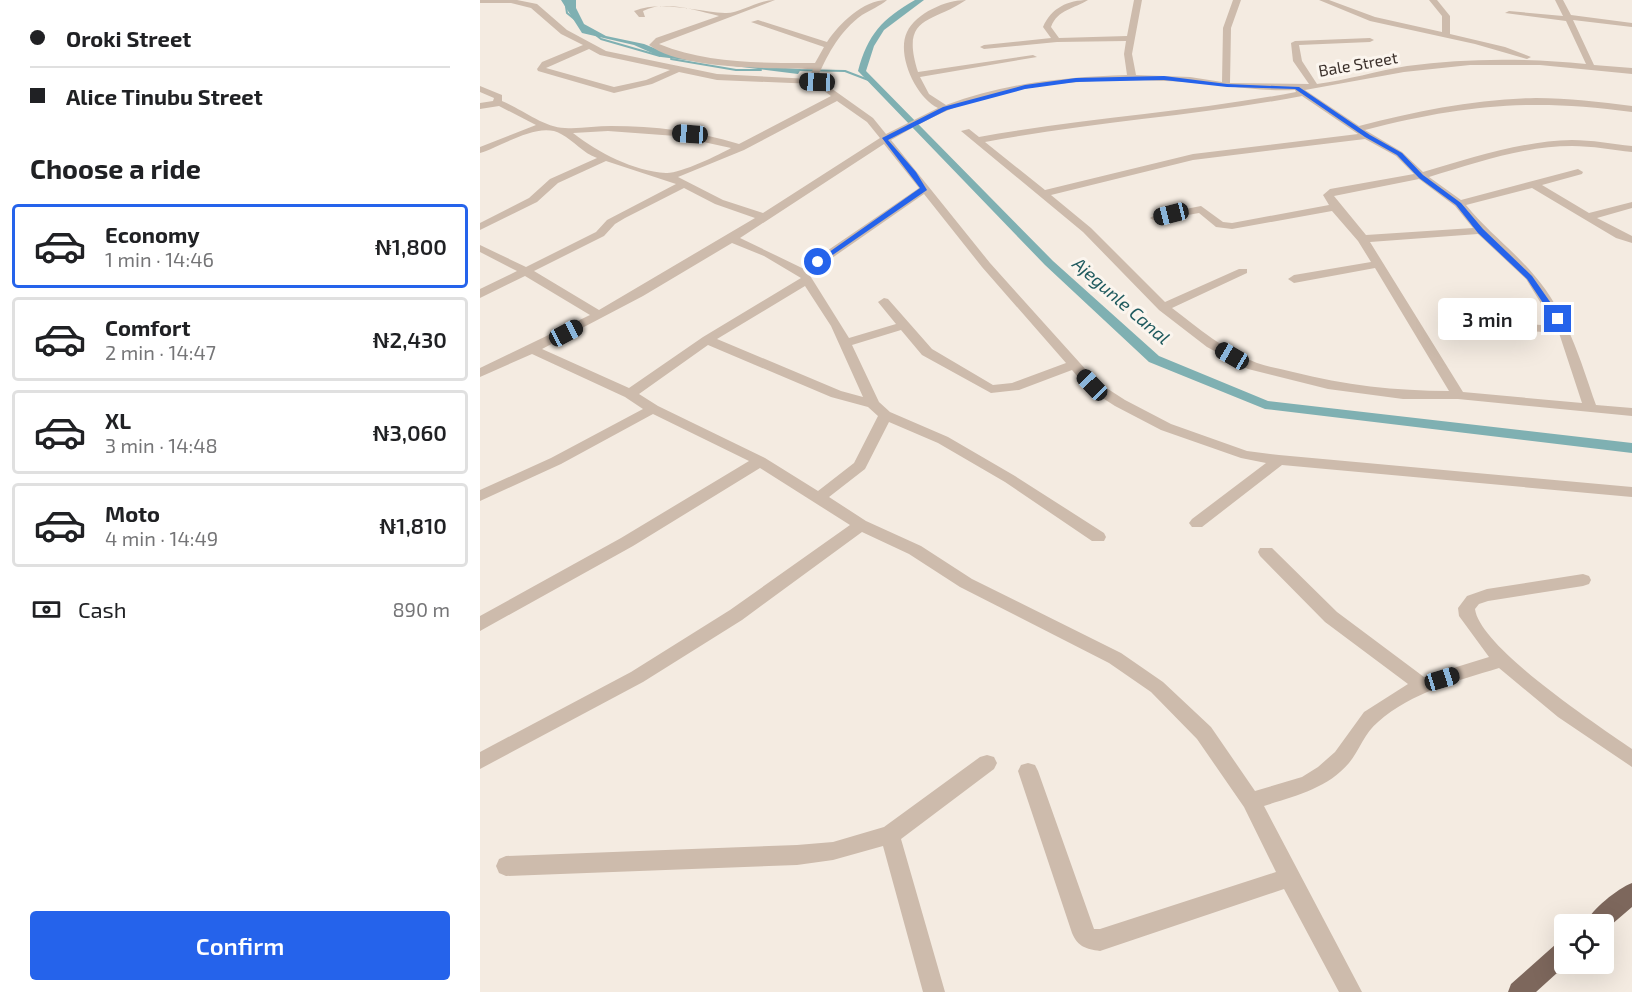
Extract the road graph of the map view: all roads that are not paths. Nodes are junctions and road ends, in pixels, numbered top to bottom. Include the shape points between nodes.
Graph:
1 (663, 0) edge
2 (771, 0) edge
3 (883, 0) edge
4 (963, 0) edge
5 (1084, 0) edge
6 (1138, 0) edge
7 (1237, 0) edge
8 (1323, 0) edge
9 (1433, 0) edge
10 (1559, 0) edge
11 (480, 1) edge
12 (1068, 2) edge
13 (1509, 13) dead end
14 (642, 15) dead end
15 (728, 16) junction
16 (1567, 18) junction
17 (755, 22) dead end
18 (1632, 25) edge
19 (1446, 35) junction
20 (1131, 38) junction
21 (1057, 40) junction
22 (1370, 40) dead end
23 (591, 45) junction
24 (830, 46) junction
25 (984, 47) dead end
26 (1033, 57) dead end
27 (1537, 61) junction
28 (1591, 67) junction
29 (678, 69) junction
30 (1632, 71) edge
31 (816, 74) junction
32 (915, 75) junction
33 (1132, 77) junction
34 (1227, 85) junction
35 (1316, 87) junction
36 (480, 88) edge
37 (1300, 90) junction
38 (837, 97) junction
39 (497, 102) junction
40 (480, 106) edge
41 (1632, 109) edge
42 (941, 110) junction
43 (544, 125) junction
44 (564, 131) junction
45 (966, 131) dead end
46 (1363, 133) junction
47 (889, 137) junction
48 (978, 140) junction
49 (741, 148) junction
50 (1632, 149) edge
51 (480, 150) edge
52 (605, 158) junction
53 (1578, 172) dead end
54 (1421, 176) junction
55 (669, 177) junction
56 (1530, 183) junction
57 (684, 184) junction
58 (924, 189) junction
59 (1042, 194) junction
60 (1459, 204) junction
61 (1632, 205) edge
62 (1335, 207) junction
63 (763, 217) junction
64 (1155, 218) dead end
65 (1587, 218) junction
66 (480, 227) edge
67 (1480, 231) junction
68 (731, 238) junction
69 (1363, 239) junction
70 (1632, 240) edge
71 (480, 248) edge
72 (1379, 264) junction
73 (1243, 271) dead end
74 (527, 272) junction
75 (804, 277) junction
76 (1294, 279) dead end
77 (480, 294) edge
78 (884, 302) dead end
79 (1164, 307) junction
80 (599, 315) junction
81 (1463, 323) dead end
82 (902, 326) junction
83 (1564, 330) junction
84 (707, 340) junction
85 (845, 343) junction
86 (533, 350) junction
87 (1073, 364) junction
88 (480, 373) edge
89 (630, 394) junction
90 (1458, 394) junction
91 (873, 404) junction
92 (1590, 407) junction
93 (653, 409) junction
94 (1632, 412) edge
95 (885, 415) junction
96 (1279, 460) junction
97 (760, 461) junction
98 (1632, 492) edge
99 (480, 496) edge
100 (818, 498) junction
101 (1197, 523) dead end
102 (861, 525) junction
103 (1098, 537) dead end
104 (1266, 552) dead end
105 (1583, 580) dead end
106 (480, 624) edge
107 (1502, 660) junction
108 (1422, 685) junction
109 (1632, 759) edge
110 (480, 761) edge
111 (987, 763) dead end
112 (1028, 771) dead end
113 (1251, 801) junction
114 (890, 835) junction
115 (506, 866) dead end
116 (1289, 878) junction
117 (1632, 892) edge
118 (1607, 914) edge
119 (1554, 961) edge
120 (934, 992) edge
121 (1351, 992) edge
122 (1519, 992) edge

1 - 14 street via 638,11
1 - 15 street
2 - 15 street
3 - 24 street via 852,17
4 - 32 street via 927,17 912,30 907,44
5 - 12 street
6 - 20 street
7 - 34 street via 1227,28
8 - 19 street via 1372,19
9 - 19 street via 1446,16
10 - 16 street
11 - 23 street via 534,6 564,32
12 - 21 street via 1048,23
13 - 16 street
15 - 31 street via 653,45 691,57
16 - 18 street
16 - 28 street via 1583,42
17 - 24 street
19 - 27 street via 1487,43
20 - 21 street
20 - 33 street via 1128,54
21 - 25 street
22 - 35 street via 1295,43 1301,69
23 - 29 street via 603,53
23 - 29 street via 541,69 614,90 657,80
24 - 31 street
26 - 32 street
27 - 28 street, Bale Street
27 - 35 street, Bale Street via 1447,64
28 - 30 street, Bale Street
29 - 31 street via 743,80
31 - 38 street
32 - 42 street via 928,99
33 - 34 street, Bale Street
33 - 42 street, Bale Street via 1049,83
34 - 37 street, Bale Street
35 - 37 street, Bale Street
36 - 39 street via 499,97
37 - 46 street
37 - 48 street via 1270,101 1043,128
38 - 47 street
38 - 49 street
39 - 40 street
39 - 43 street
41 - 46 street via 1521,101 1440,110
42 - 47 street, Bale Street
43 - 44 street
43 - 51 street
44 - 49 street via 617,129 697,135
44 - 52 street
45 - 48 street
46 - 54 street via 1399,154
46 - 59 street via 1193,157
47 - 58 street
47 - 63 street, Bale Street via 842,163
48 - 59 street
49 - 55 street
50 - 54 street via 1573,143 1541,146 1488,156
52 - 55 street
52 - 66 street via 554,181 533,200
53 - 56 street
54 - 60 street
54 - 62 street via 1334,191 1328,195
55 - 57 street
56 - 60 street
56 - 65 street
57 - 63 street via 719,202
57 - 74 street
58 - 75 street
58 - 87 street
59 - 79 street via 1087,230
60 - 67 street
61 - 65 street
62 - 64 street via 1232,226 1220,225 1201,209
62 - 69 street
63 - 68 street, Bale Street
65 - 70 street
67 - 69 street
67 - 83 street via 1530,277
68 - 75 street via 768,254
68 - 80 street, Bale Street
69 - 72 street
71 - 74 street
72 - 76 street
72 - 90 street
73 - 79 street
74 - 77 street
74 - 80 street
75 - 84 street
75 - 85 street
78 - 82 street
79 - 90 street via 1211,344 1253,366 1283,375 1403,395
80 - 86 street, Bale Street
81 - 83 street
82 - 85 street
82 - 87 street via 936,359 991,389 1014,387
83 - 92 street
84 - 89 street
84 - 91 street via 836,394
85 - 91 street
86 - 88 street, Bale Street
86 - 89 street
87 - 96 street via 1092,385 1166,427 1246,455
89 - 93 street
90 - 92 street
91 - 95 street
92 - 94 street
93 - 97 street
93 - 99 street
95 - 100 street via 860,466
95 - 103 street via 943,440
96 - 98 street
96 - 101 street
97 - 100 street
97 - 106 street via 627,542
100 - 102 street
102 - 110 street via 736,615 637,676
102 - 113 street via 1115,658 1157,687 1204,733
104 - 108 street via 1331,617
105 - 107 street via 1487,594 1473,600 1466,608 1467,616
107 - 108 street
107 - 109 street via 1551,702
108 - 113 street via 1370,717 1342,758 1325,773 1307,784
111 - 114 street
112 - 116 street via 1083,933 1089,939 1100,940
113 - 116 street
114 - 115 street via 833,851 797,855
114 - 120 street
116 - 121 street
117 - 118 main road
119 - 122 main road

